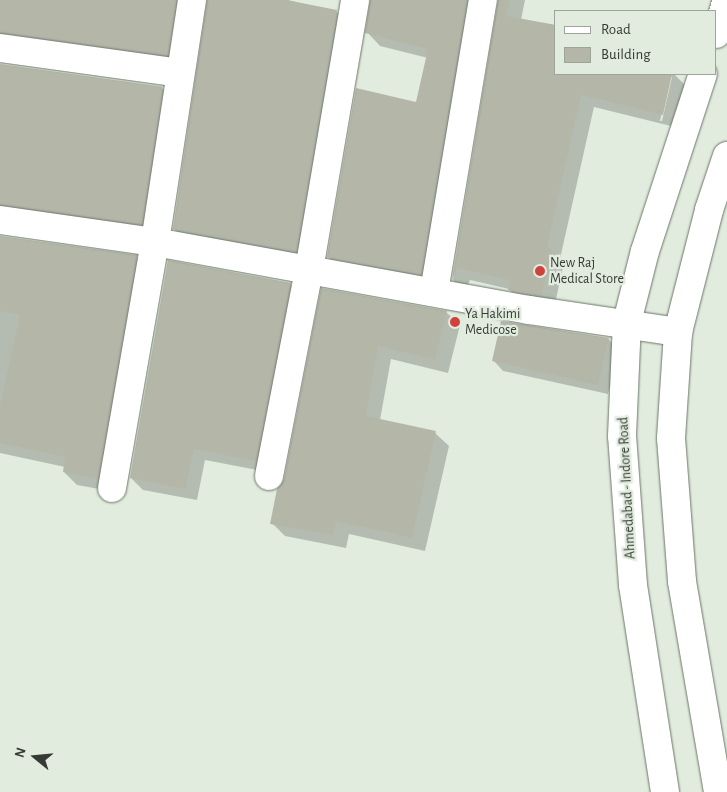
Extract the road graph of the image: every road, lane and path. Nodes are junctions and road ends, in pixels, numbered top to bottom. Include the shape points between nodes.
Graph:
1 (192, 0) edge
2 (354, 0) edge
3 (482, 0) edge
4 (727, 0) edge
5 (717, 31) edge
6 (0, 48) edge
7 (180, 74) junction
8 (703, 75) edge
9 (727, 156) edge
10 (0, 220) edge
11 (155, 242) junction
12 (308, 270) junction
13 (434, 292) junction
14 (627, 322) junction
15 (678, 332) junction
16 (268, 476) dead end
17 (112, 488) dead end
18 (720, 777) edge
19 (665, 792) edge

1 - 7 main road
2 - 12 main road
3 - 13 main road
4 - 5 main road
6 - 7 main road
7 - 11 main road
8 - 14 main road, Ahmedabad - Indore Road via 645,251
9 - 15 main road via 709,210
10 - 11 main road
11 - 12 main road
11 - 17 main road
12 - 13 main road
12 - 16 main road
13 - 14 main road via 529,310
14 - 15 main road
14 - 19 main road, Ahmedabad - Indore Road via 622,436 632,575
15 - 18 main road via 671,438 682,581

